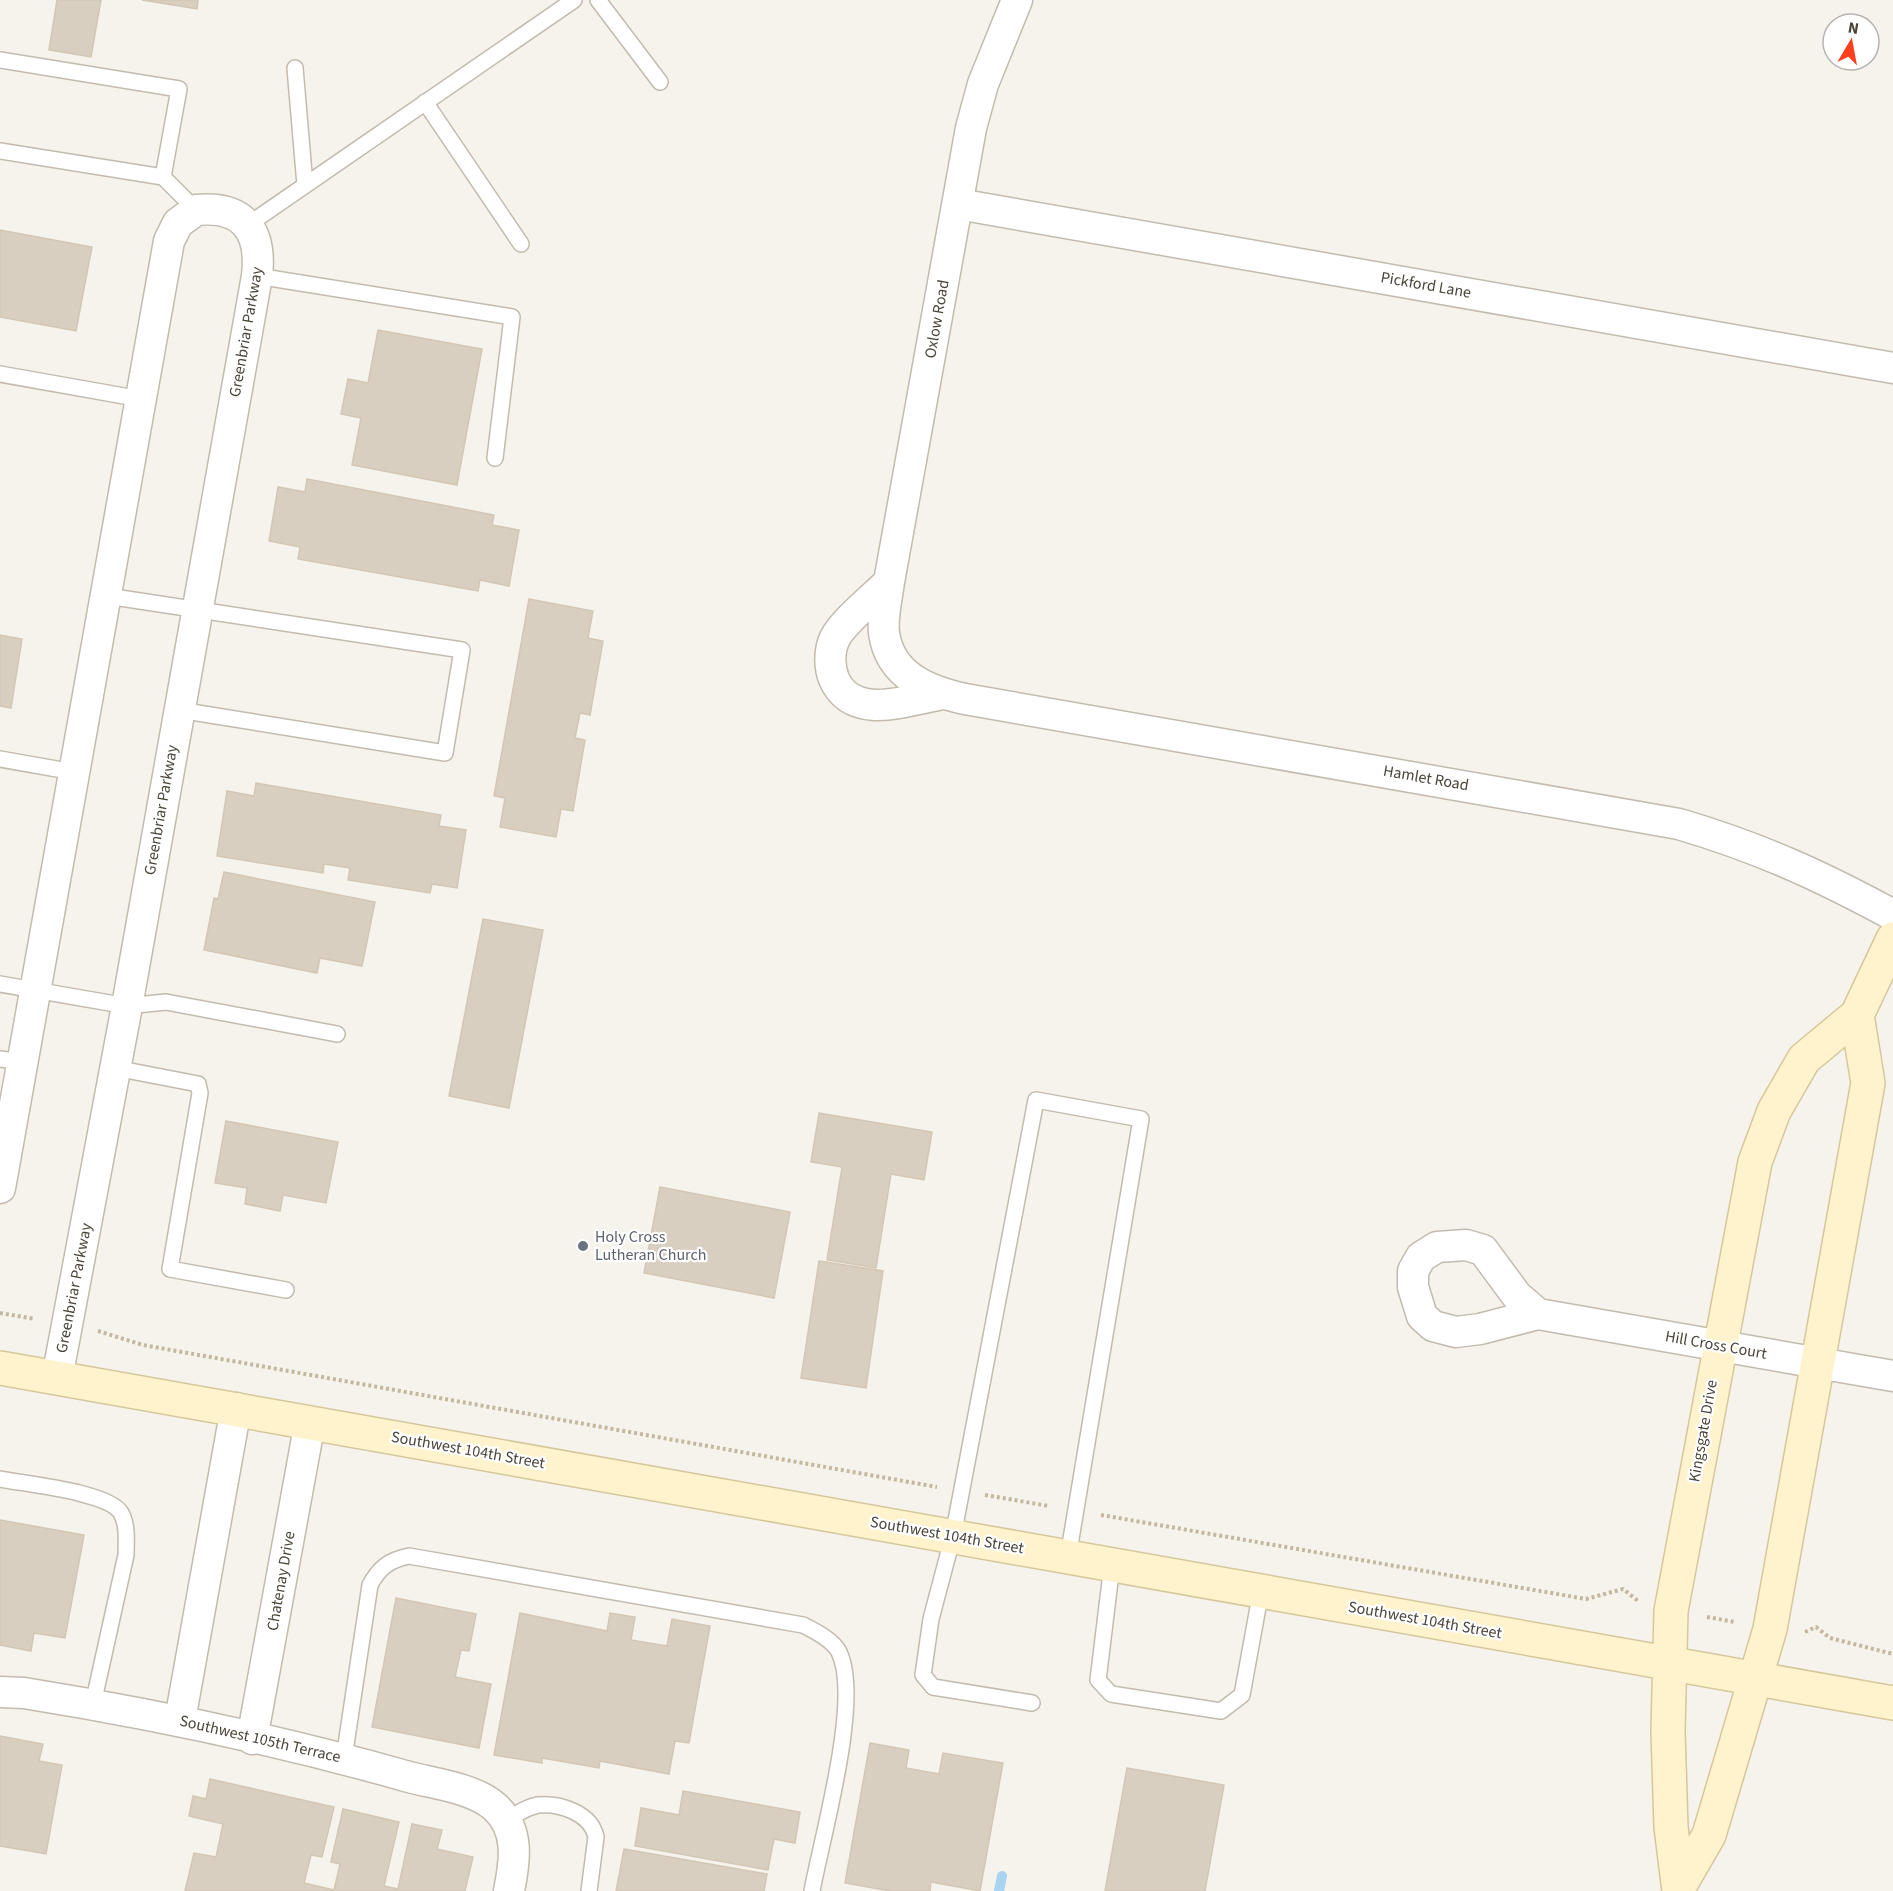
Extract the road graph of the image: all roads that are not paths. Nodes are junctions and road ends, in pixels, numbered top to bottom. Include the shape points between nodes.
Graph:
1 (574, 0) edge
2 (598, 0) edge
3 (1017, 0) edge
4 (0, 60) edge
5 (295, 68) dead end
6 (660, 82) dead end
7 (425, 102) junction
8 (0, 151) edge
9 (163, 177) junction
10 (305, 185) junction
11 (958, 204) junction
12 (196, 210) junction
13 (249, 224) junction
14 (521, 244) dead end
15 (257, 276) junction
16 (1893, 368) edge
17 (0, 374) edge
18 (141, 399) junction
19 (495, 458) dead end
20 (890, 582) junction
21 (107, 596) junction
22 (196, 609) junction
23 (887, 645) joint
24 (943, 694) junction
25 (178, 710) junction
26 (0, 759) edge
27 (74, 772) junction
28 (1893, 915) edge
29 (1893, 939) edge
30 (0, 984) edge
31 (34, 990) junction
32 (127, 1006) junction
33 (1857, 1015) junction
34 (337, 1034) dead end
35 (11, 1061) edge
36 (115, 1068) junction
37 (0, 1188) edge
38 (286, 1290) dead end
39 (1538, 1314) dead end
40 (1718, 1345) junction
41 (1819, 1363) junction
42 (0, 1368) edge
43 (1893, 1376) edge
44 (57, 1378) junction
45 (236, 1408) junction
46 (310, 1422) junction
47 (0, 1479) edge
48 (953, 1536) junction
49 (1068, 1557) junction
50 (1112, 1565) junction
51 (1261, 1591) junction
52 (1670, 1664) junction
53 (1756, 1678) junction
54 (0, 1692) edge
55 (1032, 1703) dead end
56 (1893, 1703) edge
57 (93, 1704) junction
58 (180, 1720) junction
59 (252, 1739) junction
60 (344, 1758) junction
61 (507, 1820) junction
62 (1680, 1888) edge
63 (509, 1891) edge
64 (589, 1891) edge
65 (812, 1891) edge

1 - 7 lane
2 - 6 lane
3 - 11 street, Oxlow Road via 983,84
4 - 9 lane via 179,89
5 - 10 lane
7 - 10 lane
7 - 14 lane
8 - 9 lane
9 - 12 lane
10 - 13 lane
11 - 16 street, Pickford Lane
11 - 20 street, Oxlow Road
12 - 13 street via 231,213
12 - 18 street via 178,223 170,241
13 - 15 street, Greenbriar Parkway via 257,248
15 - 19 lane via 512,317
15 - 22 street, Greenbriar Parkway
17 - 18 lane
18 - 21 street
20 - 23 street, Oxlow Road via 884,631
20 - 24 street, Hamlet Road via 847,622 835,639 830,668 835,681 845,695 858,703 878,706
21 - 22 lane
21 - 27 street
22 - 25 street, Greenbriar Parkway
22 - 25 lane via 462,650 445,753
23 - 24 street, Hamlet Road via 915,683
24 - 28 street, Hamlet Road via 1679,824 1781,858
25 - 32 street, Greenbriar Parkway
26 - 27 lane
27 - 31 street
29 - 33 main road, Kingsgate Drive
30 - 31 lane
31 - 32 lane
31 - 35 street
32 - 34 lane via 166,1002
32 - 36 street, Greenbriar Parkway
33 - 40 main road, Kingsgate Drive via 1804,1059 1774,1111 1755,1162
33 - 41 main road, Kingsgate Drive via 1868,1083
35 - 37 street
36 - 38 lane via 198,1084 200,1093 170,1269
36 - 44 street, Greenbriar Parkway
39 - 40 street, Hill Cross Court
40 - 41 street, Hill Cross Court
40 - 52 main road, Kingsgate Drive via 1671,1611
41 - 43 street, Hill Cross Court
41 - 53 main road, Kingsgate Drive via 1770,1629
42 - 44 main road, Southwest 104th Street
44 - 45 main road, Southwest 104th Street
45 - 46 main road, Southwest 104th Street
45 - 58 street
46 - 48 main road, Southwest 104th Street
46 - 59 street, Chatenay Drive
47 - 57 lane via 84,1494 121,1512 126,1555
48 - 49 main road, Southwest 104th Street
48 - 49 lane via 1035,1100 1142,1119
48 - 55 lane via 931,1619 922,1675 933,1687
49 - 50 main road, Southwest 104th Street
50 - 51 main road, Southwest 104th Street
50 - 51 lane via 1098,1680 1111,1694 1221,1711 1242,1695
51 - 52 main road, Southwest 104th Street
52 - 53 main road, Southwest 104th Street
52 - 62 main road, Kingsgate Drive via 1671,1827
53 - 56 main road, Southwest 104th Street
53 - 62 main road, Kingsgate Drive via 1709,1835
54 - 57 street, Southwest 105th Terrace
57 - 58 street, Southwest 105th Terrace
58 - 59 street, Southwest 105th Terrace
59 - 60 street, Southwest 105th Terrace
60 - 61 street, Southwest 105th Terrace via 468,1793 493,1805
60 - 65 lane via 370,1585 378,1571 394,1559 409,1556 803,1625 838,1649 847,1690 845,1723
61 - 63 street via 513,1836 514,1865
61 - 64 lane via 537,1805 559,1806 586,1818 596,1837

